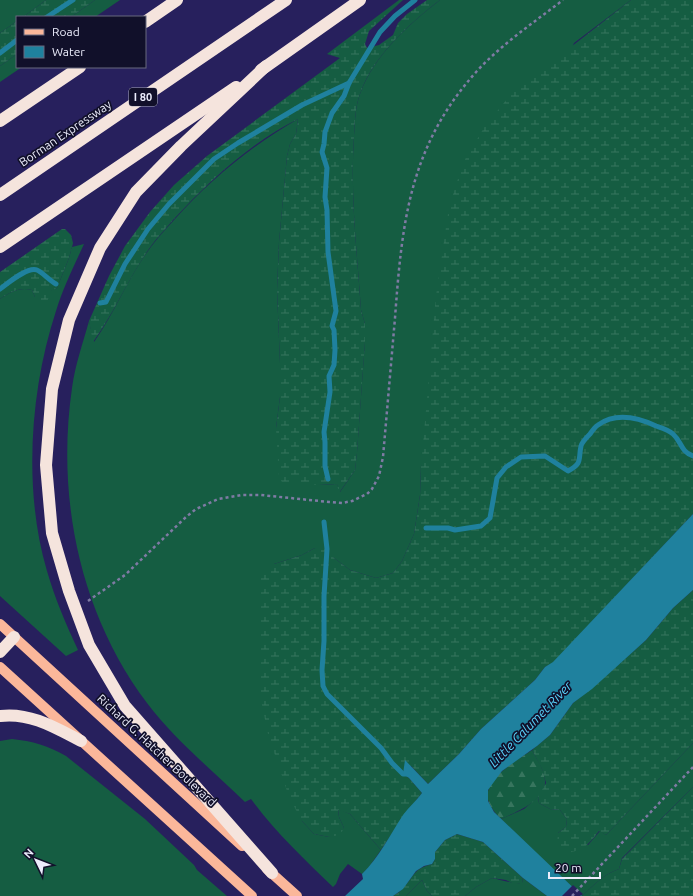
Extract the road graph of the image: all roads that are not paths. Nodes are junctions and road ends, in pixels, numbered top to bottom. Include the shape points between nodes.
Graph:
1 (177, 0) edge
2 (286, 0) edge
3 (360, 0) edge
4 (146, 21) edge
5 (266, 66) junction
6 (79, 68) edge
7 (0, 122) edge
8 (0, 195) edge
9 (0, 247) edge
10 (0, 624) edge
11 (14, 637) junction
12 (0, 652) edge
13 (0, 667) edge
14 (0, 716) edge
15 (81, 741) junction
16 (272, 873) junction
17 (252, 896) edge
18 (297, 896) edge

1 - 4 highway
2 - 8 highway, Borman Expressway / I 80
3 - 5 highway
5 - 9 highway
5 - 16 highway via 136,192 100,248 69,320 52,389 46,465 52,533 69,591 89,645 125,706
6 - 7 highway
10 - 11 main road, Richard G. Hatcher Boulevard
11 - 12 highway
11 - 16 main road, Richard G. Hatcher Boulevard
13 - 15 main road
14 - 15 highway via 24,717 44,722
15 - 17 main road
16 - 18 main road, Richard G. Hatcher Boulevard

